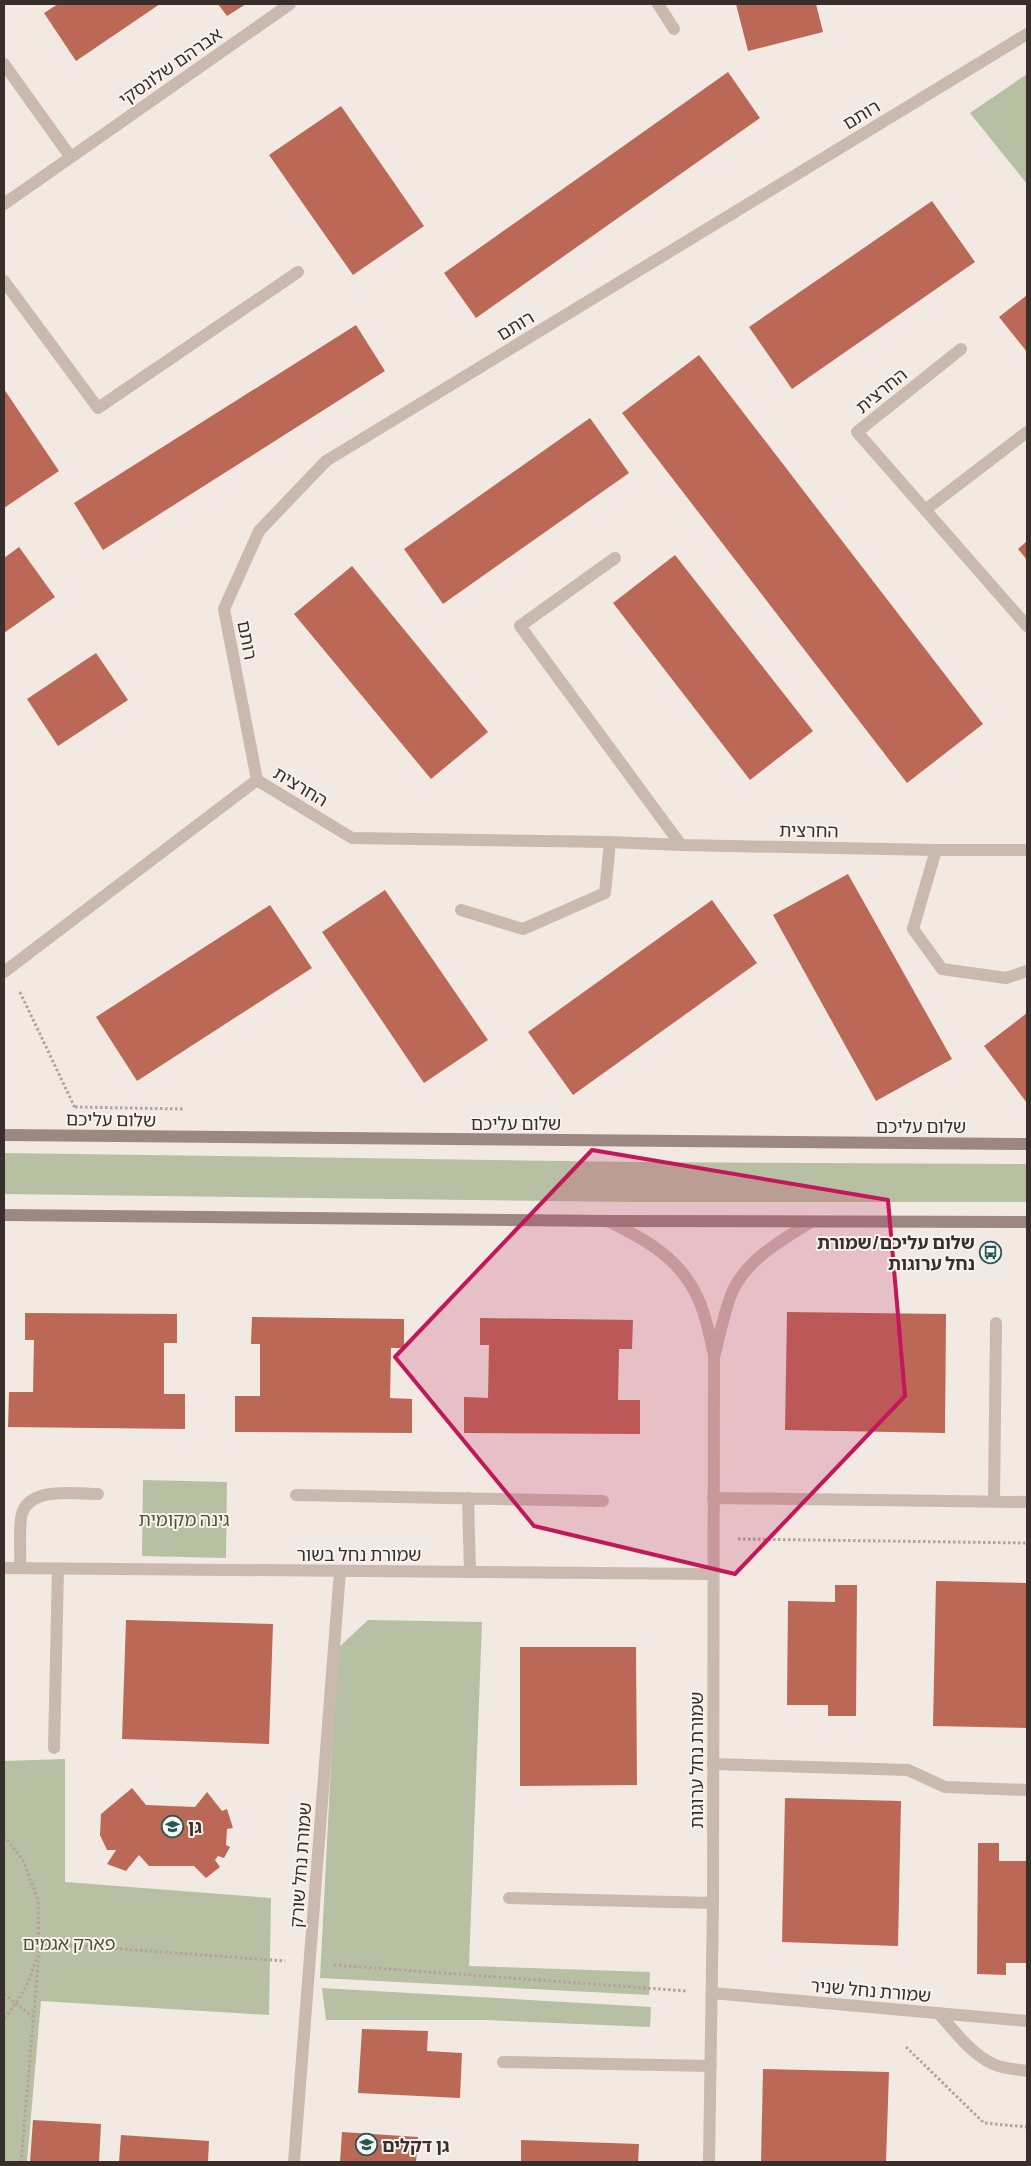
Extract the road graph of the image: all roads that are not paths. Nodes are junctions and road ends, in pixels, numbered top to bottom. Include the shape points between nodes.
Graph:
1 (290, 4) edge
2 (658, 4) edge
3 (674, 29) dead end
4 (1027, 34) edge
5 (4, 64) edge
6 (70, 156) junction
7 (4, 204) edge
8 (298, 272) dead end
9 (4, 281) edge
10 (961, 349) dead end
11 (1027, 432) edge
12 (925, 510) junction
13 (615, 558) dead end
14 (1027, 626) edge
15 (257, 780) junction
16 (610, 842) junction
17 (680, 845) junction
18 (936, 850) junction
19 (1027, 850) edge
20 (461, 910) dead end
21 (6, 970) edge
22 (1027, 971) edge
23 (4, 1135) edge
24 (1027, 1144) edge
25 (4, 1215) edge
26 (608, 1221) junction
27 (811, 1222) junction
28 (1027, 1222) edge
29 (996, 1323) dead end
30 (714, 1358) junction
31 (98, 1494) dead end
32 (296, 1495) dead end
33 (468, 1498) junction
34 (713, 1498) junction
35 (603, 1501) dead end
36 (994, 1501) junction
37 (1027, 1502) edge
38 (4, 1568) edge
39 (20, 1568) junction
40 (58, 1569) junction
41 (340, 1571) junction
42 (470, 1572) junction
43 (713, 1574) junction
44 (54, 1748) dead end
45 (713, 1764) junction
46 (1027, 1790) edge
47 (509, 1898) dead end
48 (714, 1902) junction
49 (712, 1993) junction
50 (938, 2013) junction
51 (1027, 2022) edge
52 (503, 2062) dead end
53 (711, 2066) junction
54 (1027, 2071) edge
55 (294, 2162) edge
56 (709, 2162) edge

1 - 6 street, אברהם שלונסקי
2 - 3 street
4 - 15 street, רותם via 326,462 259,531 224,609
5 - 6 street
6 - 7 street, אברהם שלונסקי
8 - 9 street via 98,408
10 - 12 street, החרצית via 857,432
11 - 12 street
12 - 14 street, החרצית
13 - 17 street via 520,626
15 - 16 street, החרצית via 352,838
15 - 21 street, החרצית
16 - 17 street, החרצית
16 - 20 street via 605,893 523,930
17 - 18 street, החרצית
18 - 19 street, החרצית
18 - 22 street via 912,929 942,968 1006,978
23 - 24 main road, שלום עליכם
25 - 26 main road
26 - 27 main road
26 - 30 street, שמורת נחל ערוגות via 647,1241 673,1260 689,1280 701,1304
27 - 28 main road
27 - 30 street, שמורת נחל ערוגות via 770,1248 747,1269 726,1310
29 - 36 street
30 - 34 street, שמורת נחל ערוגות
31 - 39 street via 42,1495 30,1501 21,1516
32 - 33 street
33 - 35 street
33 - 42 street
34 - 36 street
34 - 43 street, שמורת נחל ערוגות
36 - 37 street
38 - 39 street, שמורת נחל בשור
39 - 40 street, שמורת נחל בשור
40 - 41 street, שמורת נחל בשור
40 - 44 street
41 - 42 street, שמורת נחל בשור
41 - 55 street, שמורת נחל שורק
42 - 43 street, שמורת נחל בשור
43 - 45 street, שמורת נחל ערוגות
45 - 46 street via 908,1770 946,1787
45 - 48 street, שמורת נחל ערוגות
47 - 48 street
48 - 49 street, שמורת נחל ערוגות
49 - 50 street, שמורת נחל שניר
49 - 53 street, שמורת נחל ערוגות
50 - 51 street, שמורת נחל שניר
50 - 54 street via 981,2057 1006,2069
52 - 53 street
53 - 56 street, שמורת נחל ערוגות

